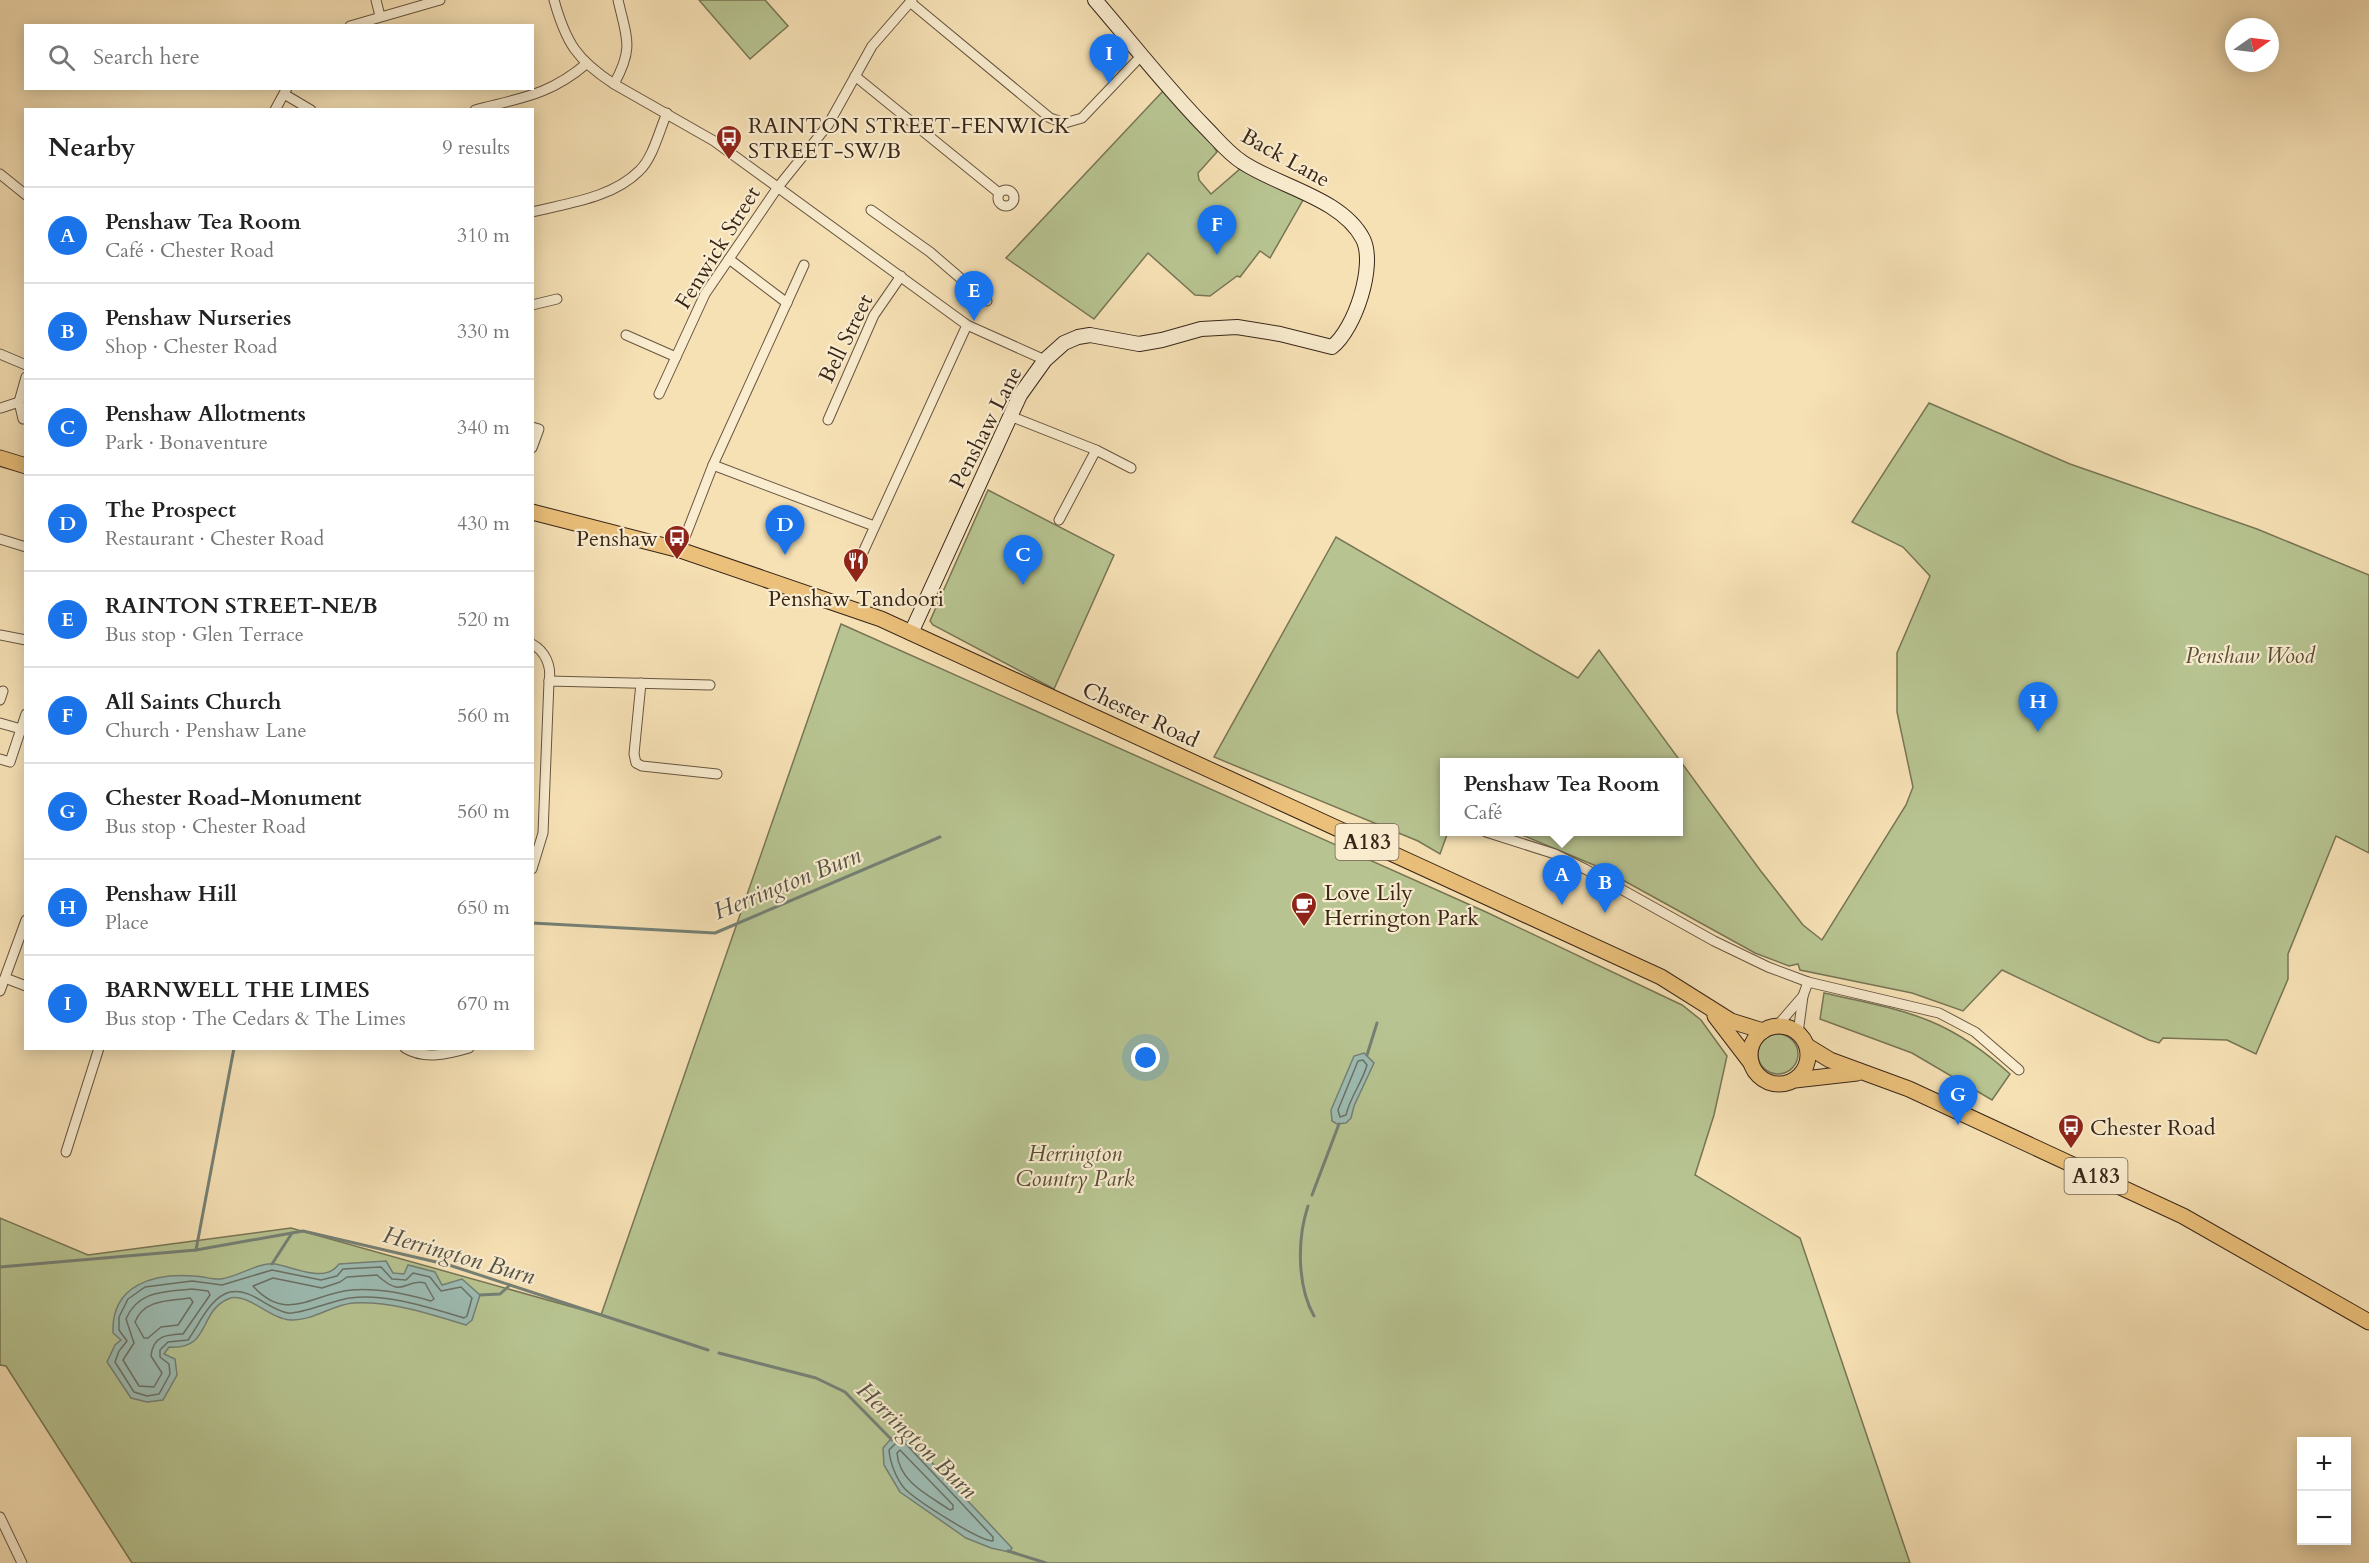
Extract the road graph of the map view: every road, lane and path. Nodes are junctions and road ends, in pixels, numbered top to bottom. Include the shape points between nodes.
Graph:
1 (376, 0) edge
2 (440, 0) edge
3 (554, 0) edge
4 (618, 0) edge
5 (1095, 0) edge
6 (911, 1) edge
7 (380, 16) junction
8 (356, 24) edge
9 (1142, 55) junction
10 (586, 64) junction
11 (855, 76) junction
12 (614, 84) junction
13 (285, 91) edge
14 (276, 108) edge
15 (308, 108) edge
16 (483, 108) edge
17 (667, 113) junction
18 (0, 174) edge
19 (778, 187) junction
20 (24, 193) edge
21 (999, 193) dead end
22 (871, 210) dead end
23 (534, 211) edge
24 (729, 259) junction
25 (804, 266) dead end
26 (901, 276) junction
27 (557, 299) dead end
28 (987, 301) dead end
29 (787, 303) junction
30 (534, 305) edge
31 (967, 325) junction
32 (626, 334) dead end
33 (1339, 342) joint
34 (0, 354) edge
35 (676, 357) junction
36 (1045, 360) junction
37 (24, 364) edge
38 (24, 384) edge
39 (659, 394) dead end
40 (19, 402) junction
41 (1, 408) edge
42 (1010, 416) junction
43 (23, 419) dead end
44 (828, 420) dead end
45 (1096, 450) junction
46 (0, 458) edge
47 (24, 465) edge
48 (713, 465) junction
49 (1131, 468) dead end
50 (534, 513) edge
51 (1059, 520) dead end
52 (874, 526) junction
53 (0, 539) edge
54 (24, 547) edge
55 (680, 550) junction
56 (859, 561) dead end
57 (911, 633) junction
58 (0, 635) edge
59 (24, 640) edge
60 (534, 645) edge
61 (549, 681) junction
62 (641, 683) junction
63 (710, 685) dead end
64 (24, 720) edge
65 (0, 723) edge
66 (21, 729) junction
67 (0, 759) edge
68 (534, 761) edge
69 (544, 762) junction
70 (717, 774) dead end
71 (534, 831) edge
72 (543, 833) junction
73 (1501, 836) edge
74 (534, 862) edge
75 (24, 926) edge
76 (5, 978) junction
77 (1808, 982) junction
78 (24, 985) edge
79 (0, 991) edge
80 (1803, 996) junction
81 (1709, 1009) junction
82 (1770, 1028) junction
83 (1798, 1033) junction
84 (1807, 1046) junction
85 (98, 1050) edge
86 (408, 1050) edge
87 (462, 1050) edge
88 (1751, 1063) junction
89 (2019, 1070) dead end
90 (1860, 1072) junction
91 (1793, 1081) junction
92 (66, 1152) dead end
93 (2369, 1323) edge
94 (0, 1517) edge
95 (22, 1563) edge

1 - 7 street
2 - 7 street
3 - 10 street via 566,39
4 - 12 street via 628,49 627,60
5 - 9 street, Back Lane
6 - 9 street via 1050,118 1065,123 1082,118
6 - 11 street, Fenwick Street via 872,46
7 - 8 street
9 - 33 street, Back Lane via 1186,108 1241,162 1329,205 1362,238 1368,261 1365,278 1353,317
10 - 12 street
10 - 16 street via 547,91
11 - 19 street, Fenwick Street via 828,125
11 - 21 street
12 - 17 street
13 - 14 street
13 - 15 street
17 - 19 street
17 - 23 street via 649,154 632,177 599,195
18 - 20 street
19 - 24 street, Fenwick Street
19 - 26 street
22 - 28 street via 930,252
24 - 29 street
24 - 35 street, Fenwick Street via 705,294
25 - 29 street
26 - 31 street
26 - 44 street, Bell Street via 874,315
27 - 30 street
29 - 48 street
31 - 36 street
31 - 52 street
32 - 35 street
33 - 36 street, Penshaw Lane via 1327,347 1280,334 1216,327 1145,343 1090,335 1078,337 1064,343
34 - 37 street
35 - 39 street, Fenwick Street
36 - 42 street, Penshaw Lane
38 - 40 street
40 - 41 street
40 - 43 street
42 - 45 street
42 - 57 street, Penshaw Lane
45 - 49 street
45 - 51 street
46 - 47 main road
48 - 52 street
48 - 55 street
50 - 55 main road, Chester Road / A183
52 - 56 street
53 - 54 street
55 - 57 main road, Chester Road / A183 via 881,619
57 - 81 main road, Chester Road / A183 via 1661,977
58 - 59 street
60 - 61 street via 542,649 551,672
61 - 62 street
61 - 69 street
62 - 63 street
62 - 70 street via 636,763
64 - 66 street
65 - 66 street
66 - 67 street via 10,762
68 - 69 street
69 - 72 street
71 - 72 street
72 - 74 street
73 - 77 street via 1555,854 1740,955
75 - 76 street
76 - 78 street
76 - 79 street
77 - 80 street
77 - 89 street via 1939,1013 1982,1036
80 - 82 street
80 - 83 street
81 - 82 main road, Chester Road / A183 via 1741,1025
81 - 88 main road, Chester Road / A183
82 - 83 main road via 1788,1027
82 - 88 main road via 1752,1043
83 - 84 main road
84 - 90 main road, A183
84 - 91 main road via 1808,1063
85 - 92 street
86 - 87 street via 414,1054 446,1055
88 - 91 main road via 1766,1081
90 - 91 main road, A183
90 - 93 main road, A183 via 1909,1089 2183,1216
94 - 95 street

